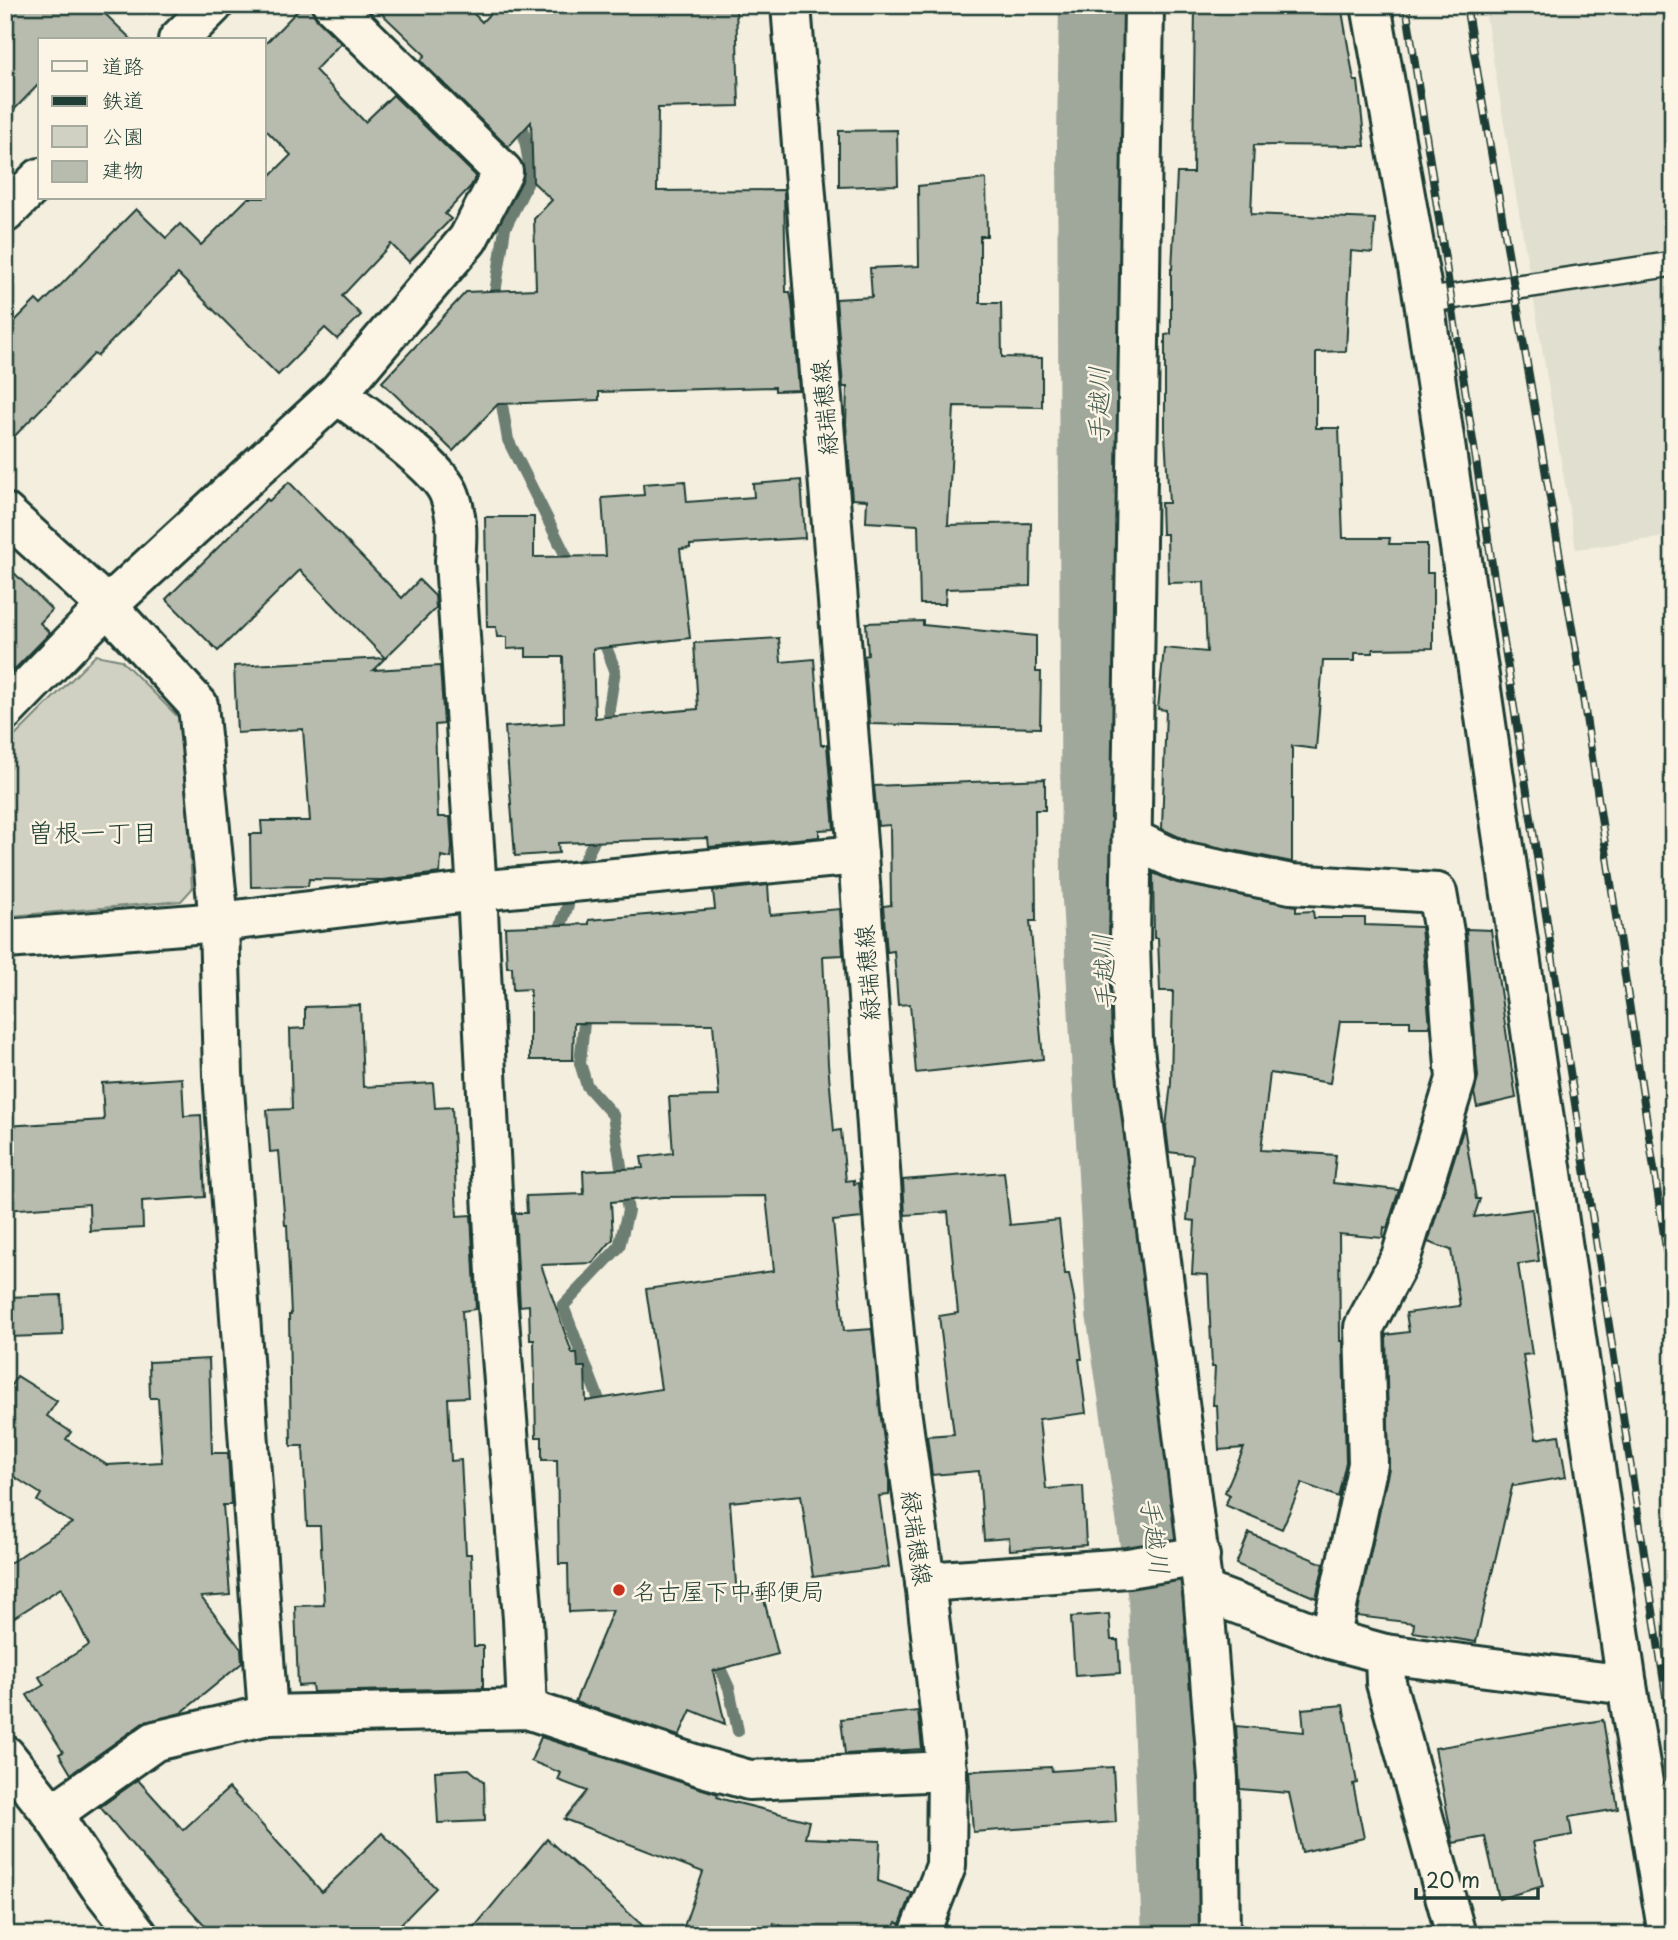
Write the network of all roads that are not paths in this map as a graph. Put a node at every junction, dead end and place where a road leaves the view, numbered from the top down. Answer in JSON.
{"nodes":[{"id":1,"x":213,"y":5,"type":"edge"},
{"id":2,"x":333,"y":5,"type":"edge"},
{"id":3,"x":791,"y":5,"type":"edge"},
{"id":4,"x":1144,"y":5,"type":"edge"},
{"id":5,"x":1371,"y":5,"type":"edge"},
{"id":6,"x":180,"y":38,"type":"edge"},
{"id":7,"x":38,"y":180,"type":"edge"},
{"id":8,"x":5,"y":213,"type":"edge"},
{"id":9,"x":1673,"y":264,"type":"edge"},
{"id":10,"x":1424,"y":301,"type":"junction"},
{"id":11,"x":337,"y":394,"type":"junction"},
{"id":12,"x":5,"y":513,"type":"edge"},
{"id":13,"x":107,"y":606,"type":"junction"},
{"id":14,"x":5,"y":711,"type":"edge"},
{"id":15,"x":1132,"y":839,"type":"junction"},
{"id":16,"x":858,"y":855,"type":"junction"},
{"id":17,"x":477,"y":891,"type":"junction"},
{"id":18,"x":219,"y":922,"type":"junction"},
{"id":19,"x":5,"y":937,"type":"edge"},
{"id":20,"x":1197,"y":1568,"type":"junction"},
{"id":21,"x":925,"y":1582,"type":"junction"},
{"id":22,"x":1330,"y":1639,"type":"junction"},
{"id":23,"x":1385,"y":1654,"type":"junction"},
{"id":24,"x":1627,"y":1685,"type":"junction"},
{"id":25,"x":527,"y":1709,"type":"junction"},
{"id":26,"x":268,"y":1715,"type":"junction"},
{"id":27,"x":5,"y":1755,"type":"edge"},
{"id":28,"x":947,"y":1771,"type":"junction"},
{"id":29,"x":52,"y":1814,"type":"junction"},
{"id":30,"x":138,"y":1935,"type":"edge"},
{"id":31,"x":919,"y":1935,"type":"edge"},
{"id":32,"x":1220,"y":1935,"type":"edge"},
{"id":33,"x":1456,"y":1935,"type":"edge"},
{"id":34,"x":1668,"y":1935,"type":"edge"}],
"edges":[{"from":1,"to":6,"type":"street"},
{"from":2,"to":11,"type":"street"},
{"from":3,"to":16,"type":"street","name":"緑瑞穂線"},
{"from":4,"to":15,"type":"street"},
{"from":5,"to":10,"type":"street"},
{"from":7,"to":8,"type":"street"},
{"from":9,"to":10,"type":"lane"},
{"from":10,"to":24,"type":"street"},
{"from":11,"to":13,"type":"street"},
{"from":11,"to":17,"type":"street"},
{"from":12,"to":13,"type":"street"},
{"from":13,"to":14,"type":"street"},
{"from":13,"to":18,"type":"street"},
{"from":15,"to":20,"type":"street"},
{"from":15,"to":22,"type":"street"},
{"from":16,"to":17,"type":"street"},
{"from":16,"to":21,"type":"street","name":"緑瑞穂線"},
{"from":17,"to":18,"type":"street"},
{"from":17,"to":25,"type":"street"},
{"from":18,"to":19,"type":"street"},
{"from":18,"to":26,"type":"street"},
{"from":20,"to":21,"type":"street"},
{"from":20,"to":22,"type":"street"},
{"from":20,"to":32,"type":"street"},
{"from":21,"to":28,"type":"street","name":"緑瑞穂線"},
{"from":22,"to":23,"type":"street"},
{"from":23,"to":24,"type":"street"},
{"from":23,"to":33,"type":"street"},
{"from":24,"to":34,"type":"street"},
{"from":25,"to":26,"type":"street"},
{"from":25,"to":28,"type":"street"},
{"from":26,"to":29,"type":"street"},
{"from":27,"to":29,"type":"street"},
{"from":28,"to":31,"type":"street","name":"緑瑞穂線"},
{"from":29,"to":30,"type":"street"}]}
